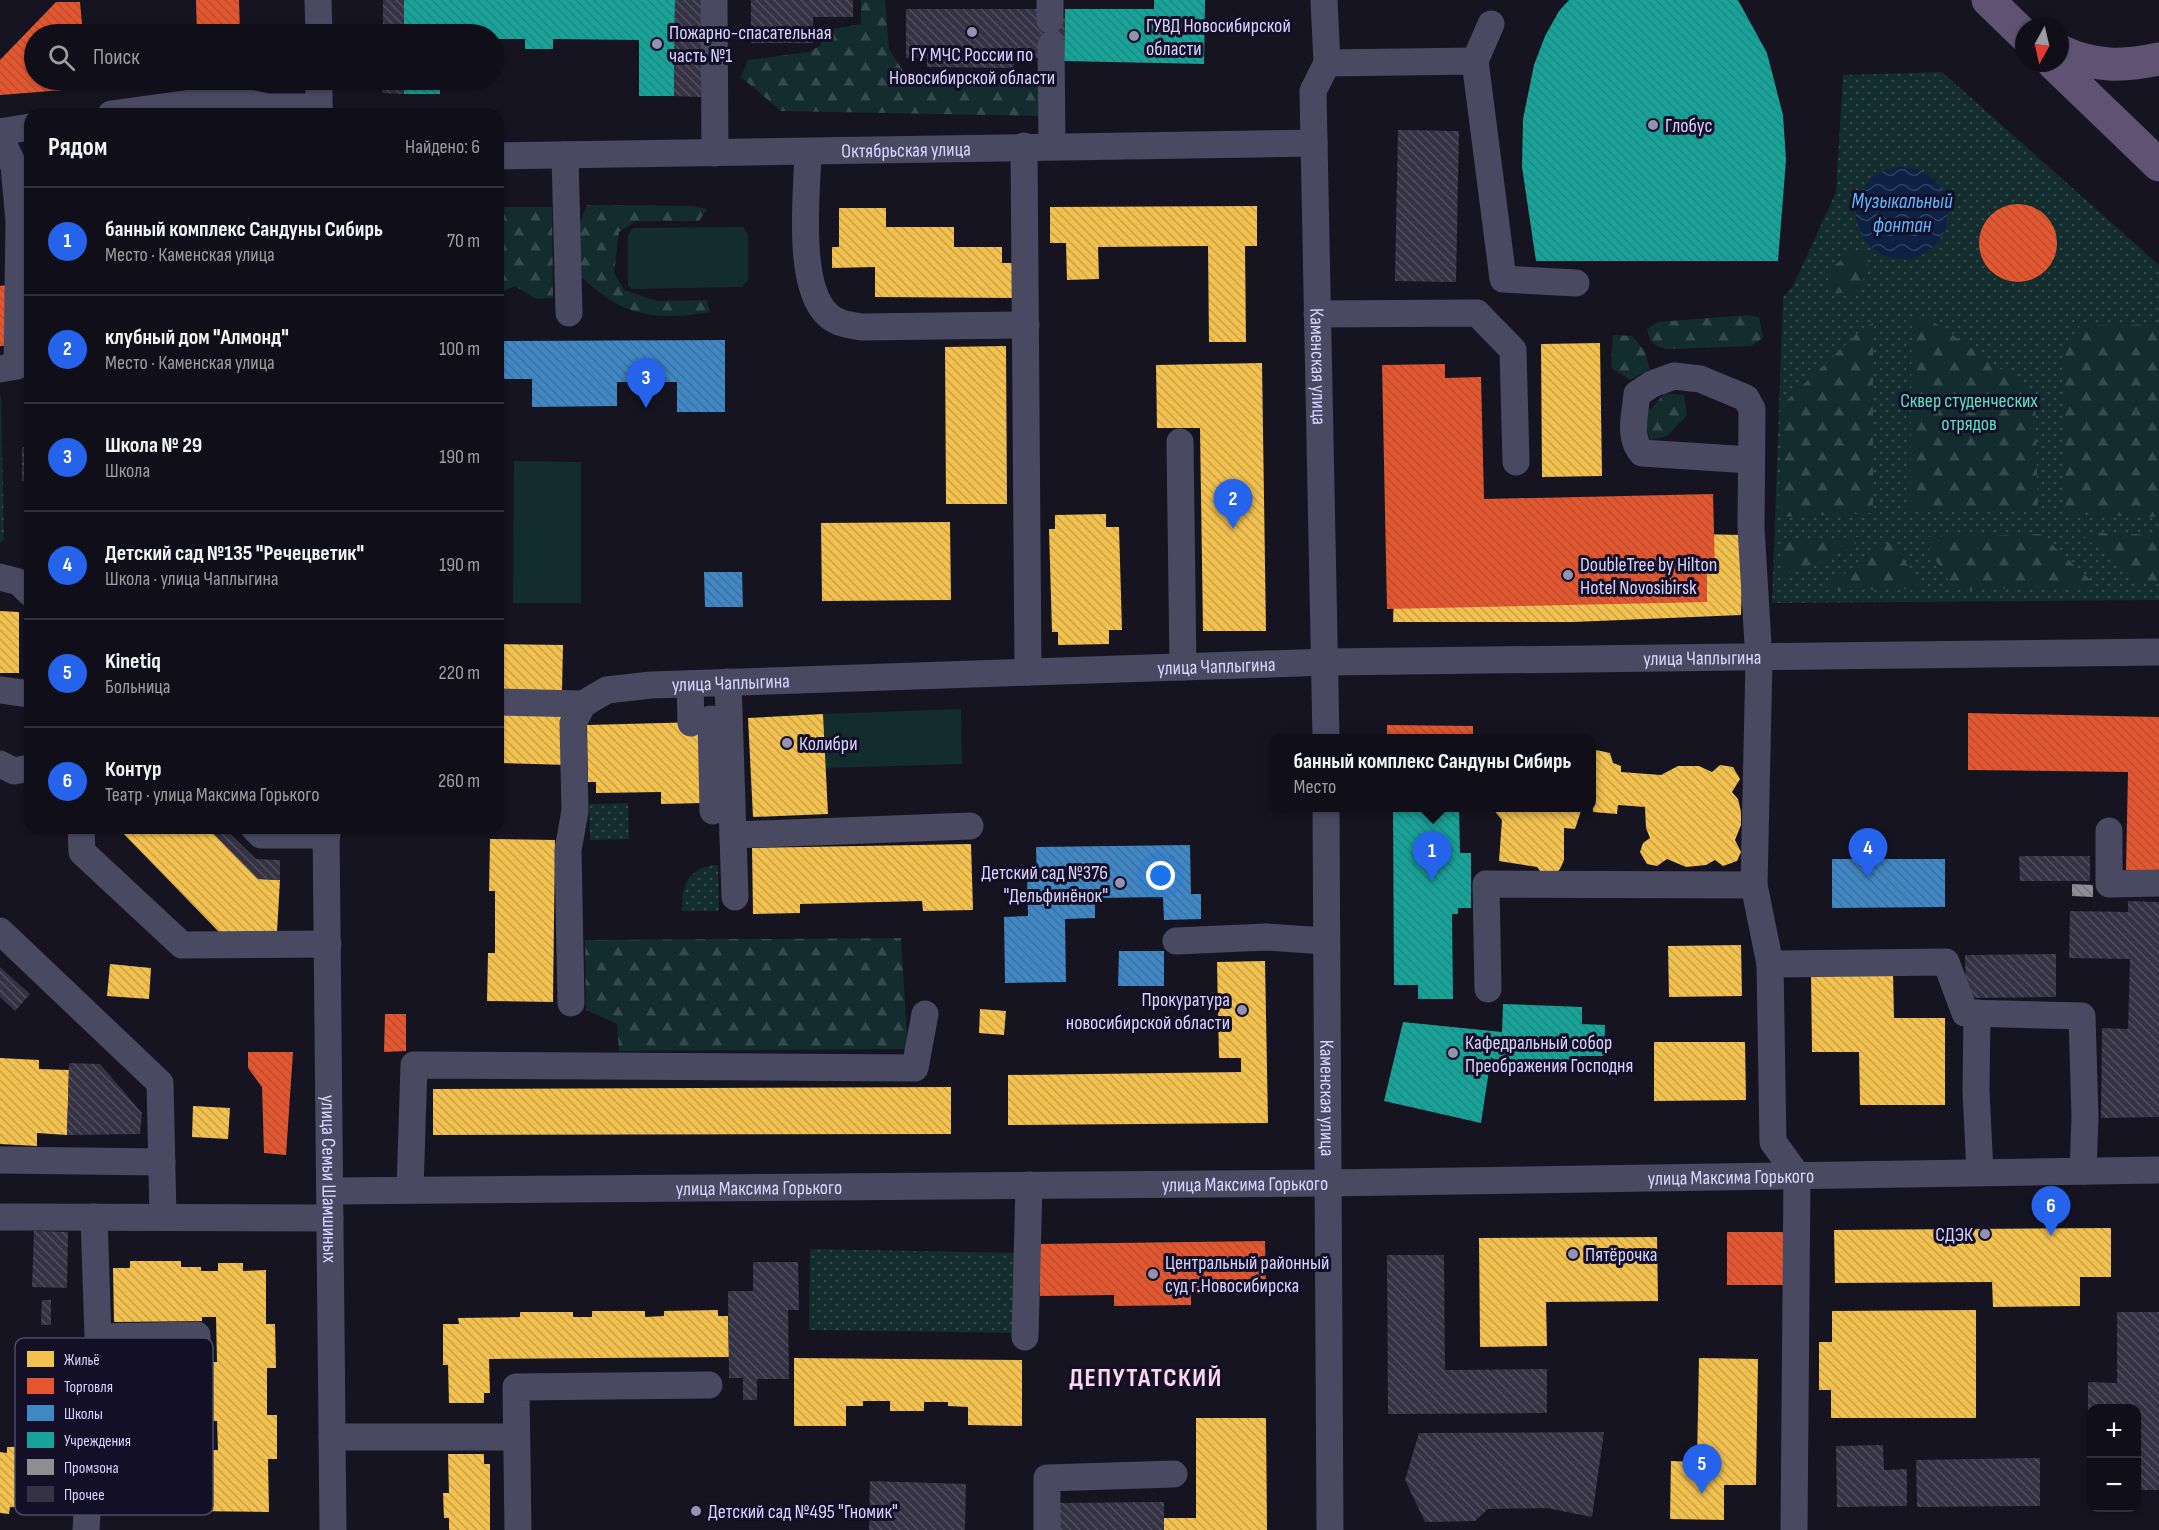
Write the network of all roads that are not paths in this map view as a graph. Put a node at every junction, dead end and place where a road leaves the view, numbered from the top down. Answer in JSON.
{"nodes":[{"id":1,"x":318,"y":0,"type":"edge"},
{"id":2,"x":714,"y":0,"type":"edge"},
{"id":3,"x":1324,"y":0,"type":"edge"},
{"id":4,"x":1988,"y":0,"type":"edge"},
{"id":5,"x":1050,"y":22,"type":"edge"},
{"id":6,"x":319,"y":24,"type":"edge"},
{"id":7,"x":1491,"y":24,"type":"dead end"},
{"id":8,"x":2015,"y":26,"type":"edge"},
{"id":9,"x":2069,"y":55,"type":"edge"},
{"id":10,"x":2159,"y":59,"type":"edge"},
{"id":11,"x":1475,"y":61,"type":"junction"},
{"id":12,"x":1327,"y":63,"type":"junction"},
{"id":13,"x":2062,"y":72,"type":"edge"},
{"id":14,"x":319,"y":90,"type":"edge"},
{"id":15,"x":154,"y":108,"type":"edge"},
{"id":16,"x":293,"y":108,"type":"edge"},
{"id":17,"x":319,"y":108,"type":"edge"},
{"id":18,"x":24,"y":128,"type":"edge"},
{"id":19,"x":0,"y":132,"type":"edge"},
{"id":20,"x":0,"y":137,"type":"edge"},
{"id":21,"x":1314,"y":143,"type":"junction"},
{"id":22,"x":1052,"y":145,"type":"junction"},
{"id":23,"x":1024,"y":146,"type":"junction"},
{"id":24,"x":807,"y":152,"type":"junction"},
{"id":25,"x":715,"y":153,"type":"junction"},
{"id":26,"x":565,"y":155,"type":"junction"},
{"id":27,"x":504,"y":156,"type":"edge"},
{"id":28,"x":2159,"y":165,"type":"edge"},
{"id":29,"x":9,"y":224,"type":"edge"},
{"id":30,"x":8,"y":267,"type":"edge"},
{"id":31,"x":1576,"y":282,"type":"dead end"},
{"id":32,"x":569,"y":313,"type":"dead end"},
{"id":33,"x":1317,"y":314,"type":"junction"},
{"id":34,"x":1026,"y":325,"type":"junction"},
{"id":35,"x":0,"y":369,"type":"edge"},
{"id":36,"x":1180,"y":442,"type":"dead end"},
{"id":37,"x":1751,"y":460,"type":"junction"},
{"id":38,"x":1516,"y":462,"type":"dead end"},
{"id":39,"x":0,"y":577,"type":"edge"},
{"id":40,"x":24,"y":587,"type":"edge"},
{"id":41,"x":2159,"y":652,"type":"edge"},
{"id":42,"x":1759,"y":657,"type":"junction"},
{"id":43,"x":1327,"y":662,"type":"junction"},
{"id":44,"x":1183,"y":667,"type":"junction"},
{"id":45,"x":1028,"y":672,"type":"junction"},
{"id":46,"x":709,"y":683,"type":"junction"},
{"id":47,"x":0,"y":690,"type":"edge"},
{"id":48,"x":24,"y":693,"type":"edge"},
{"id":49,"x":504,"y":702,"type":"edge"},
{"id":50,"x":583,"y":704,"type":"junction"},
{"id":51,"x":691,"y":723,"type":"dead end"},
{"id":52,"x":1326,"y":734,"type":"edge"},
{"id":53,"x":713,"y":811,"type":"dead end"},
{"id":54,"x":1326,"y":812,"type":"edge"},
{"id":55,"x":970,"y":826,"type":"dead end"},
{"id":56,"x":2109,"y":831,"type":"dead end"},
{"id":57,"x":81,"y":834,"type":"edge"},
{"id":58,"x":260,"y":834,"type":"edge"},
{"id":59,"x":283,"y":834,"type":"edge"},
{"id":60,"x":327,"y":834,"type":"edge"},
{"id":61,"x":733,"y":835,"type":"junction"},
{"id":62,"x":2159,"y":883,"type":"edge"},
{"id":63,"x":1754,"y":885,"type":"junction"},
{"id":64,"x":735,"y":897,"type":"dead end"},
{"id":65,"x":0,"y":931,"type":"edge"},
{"id":66,"x":1176,"y":941,"type":"dead end"},
{"id":67,"x":1325,"y":941,"type":"junction"},
{"id":68,"x":328,"y":944,"type":"junction"},
{"id":69,"x":1770,"y":964,"type":"junction"},
{"id":70,"x":1488,"y":989,"type":"dead end"},
{"id":71,"x":572,"y":1003,"type":"dead end"},
{"id":72,"x":1977,"y":1013,"type":"junction"},
{"id":73,"x":925,"y":1014,"type":"dead end"},
{"id":74,"x":0,"y":1160,"type":"edge"},
{"id":75,"x":162,"y":1162,"type":"junction"},
{"id":76,"x":2159,"y":1170,"type":"edge"},
{"id":77,"x":2083,"y":1171,"type":"junction"},
{"id":78,"x":1980,"y":1172,"type":"junction"},
{"id":79,"x":1797,"y":1175,"type":"junction"},
{"id":80,"x":1326,"y":1183,"type":"junction"},
{"id":81,"x":1029,"y":1185,"type":"junction"},
{"id":82,"x":410,"y":1190,"type":"junction"},
{"id":83,"x":330,"y":1191,"type":"junction"},
{"id":84,"x":0,"y":1217,"type":"edge"},
{"id":85,"x":94,"y":1217,"type":"junction"},
{"id":86,"x":163,"y":1217,"type":"junction"},
{"id":87,"x":330,"y":1218,"type":"junction"},
{"id":88,"x":1024,"y":1337,"type":"dead end"},
{"id":89,"x":197,"y":1338,"type":"edge"},
{"id":90,"x":709,"y":1385,"type":"dead end"},
{"id":91,"x":332,"y":1437,"type":"junction"},
{"id":92,"x":516,"y":1437,"type":"junction"},
{"id":93,"x":1174,"y":1474,"type":"dead end"},
{"id":94,"x":333,"y":1530,"type":"edge"},
{"id":95,"x":518,"y":1530,"type":"edge"},
{"id":96,"x":1047,"y":1530,"type":"edge"},
{"id":97,"x":1330,"y":1530,"type":"edge"},
{"id":98,"x":1794,"y":1530,"type":"edge"}],
"edges":[{"from":1,"to":6,"type":"street"},
{"from":2,"to":25,"type":"street"},
{"from":3,"to":12,"type":"street","name":"Каменская улица"},
{"from":4,"to":8,"type":"main road"},
{"from":5,"to":22,"type":"street"},
{"from":7,"to":11,"type":"street"},
{"from":9,"to":10,"type":"main road"},
{"from":11,"to":12,"type":"street"},
{"from":11,"to":31,"type":"street"},
{"from":12,"to":21,"type":"street","name":"Каменская улица"},
{"from":13,"to":28,"type":"main road"},
{"from":14,"to":17,"type":"street"},
{"from":15,"to":16,"type":"street"},
{"from":18,"to":19,"type":"street"},
{"from":20,"to":29,"type":"street"},
{"from":21,"to":22,"type":"street","name":"Октябрьская улица"},
{"from":21,"to":33,"type":"street","name":"Каменская улица"},
{"from":22,"to":23,"type":"street","name":"Октябрьская улица"},
{"from":23,"to":24,"type":"street","name":"Октябрьская улица"},
{"from":23,"to":34,"type":"street"},
{"from":24,"to":25,"type":"street","name":"Октябрьская улица"},
{"from":24,"to":34,"type":"street"},
{"from":25,"to":26,"type":"street","name":"Октябрьская улица"},
{"from":26,"to":27,"type":"street","name":"Октябрьская улица"},
{"from":26,"to":32,"type":"street"},
{"from":29,"to":30,"type":"street"},
{"from":30,"to":35,"type":"street"},
{"from":33,"to":38,"type":"street"},
{"from":33,"to":43,"type":"street","name":"Каменская улица"},
{"from":34,"to":45,"type":"street"},
{"from":36,"to":44,"type":"street"},
{"from":37,"to":37,"type":"street"},
{"from":37,"to":42,"type":"street"},
{"from":39,"to":40,"type":"street"},
{"from":41,"to":42,"type":"street","name":"улица Чаплыгина"},
{"from":42,"to":43,"type":"street","name":"улица Чаплыгина"},
{"from":42,"to":63,"type":"street"},
{"from":43,"to":44,"type":"street","name":"улица Чаплыгина"},
{"from":43,"to":52,"type":"street","name":"Каменская улица"},
{"from":44,"to":45,"type":"street","name":"улица Чаплыгина"},
{"from":45,"to":46,"type":"street","name":"улица Чаплыгина"},
{"from":46,"to":50,"type":"street","name":"улица Чаплыгина"},
{"from":46,"to":51,"type":"street"},
{"from":46,"to":53,"type":"street"},
{"from":46,"to":61,"type":"street"},
{"from":47,"to":48,"type":"street"},
{"from":49,"to":50,"type":"street"},
{"from":50,"to":71,"type":"street"},
{"from":54,"to":67,"type":"street","name":"Каменская улица"},
{"from":55,"to":61,"type":"street"},
{"from":56,"to":62,"type":"street"},
{"from":57,"to":68,"type":"street"},
{"from":58,"to":59,"type":"street"},
{"from":60,"to":68,"type":"street","name":"улица Семьи Шамшиных"},
{"from":61,"to":64,"type":"street"},
{"from":63,"to":69,"type":"street"},
{"from":63,"to":70,"type":"street"},
{"from":65,"to":75,"type":"street"},
{"from":66,"to":67,"type":"street"},
{"from":67,"to":80,"type":"street","name":"Каменская улица"},
{"from":68,"to":83,"type":"street","name":"улица Семьи Шамшиных"},
{"from":69,"to":72,"type":"street"},
{"from":69,"to":79,"type":"street"},
{"from":72,"to":77,"type":"street"},
{"from":72,"to":78,"type":"street"},
{"from":73,"to":82,"type":"street"},
{"from":74,"to":75,"type":"street"},
{"from":75,"to":86,"type":"street"},
{"from":76,"to":77,"type":"street","name":"улица Максима Горького"},
{"from":77,"to":78,"type":"street","name":"улица Максима Горького"},
{"from":78,"to":79,"type":"street","name":"улица Максима Горького"},
{"from":79,"to":80,"type":"street","name":"улица Максима Горького"},
{"from":79,"to":98,"type":"street"},
{"from":80,"to":81,"type":"street","name":"улица Максима Горького"},
{"from":80,"to":97,"type":"street","name":"Каменская улица"},
{"from":81,"to":82,"type":"street","name":"улица Максима Горького"},
{"from":81,"to":88,"type":"street"},
{"from":82,"to":83,"type":"street","name":"улица Максима Горького"},
{"from":83,"to":87,"type":"street","name":"улица Семьи Шамшиных"},
{"from":84,"to":85,"type":"street"},
{"from":85,"to":86,"type":"street"},
{"from":85,"to":89,"type":"street"},
{"from":86,"to":87,"type":"street"},
{"from":87,"to":91,"type":"street","name":"улица Семьи Шамшиных"},
{"from":90,"to":92,"type":"street"},
{"from":91,"to":92,"type":"street"},
{"from":91,"to":94,"type":"street","name":"улица Семьи Шамшиных"},
{"from":92,"to":95,"type":"street"},
{"from":93,"to":96,"type":"street"}]}
